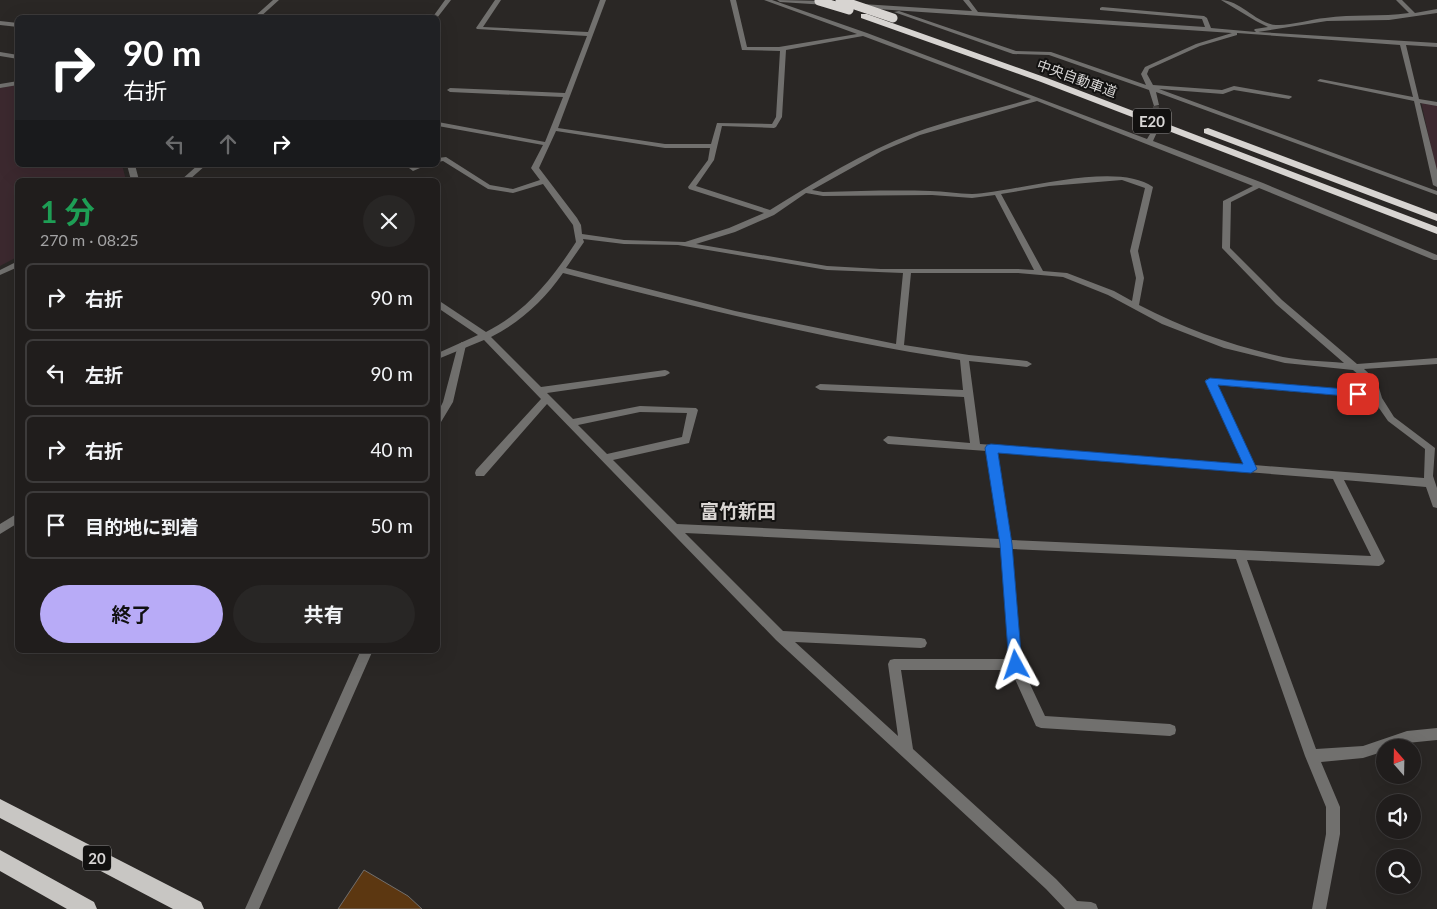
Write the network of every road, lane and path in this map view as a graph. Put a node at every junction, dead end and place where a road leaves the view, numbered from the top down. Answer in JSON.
{"nodes":[{"id":1,"x":276,"y":0,"type":"edge"},
{"id":2,"x":448,"y":0,"type":"edge"},
{"id":3,"x":498,"y":0,"type":"edge"},
{"id":4,"x":603,"y":0,"type":"edge"},
{"id":5,"x":733,"y":0,"type":"edge"},
{"id":6,"x":767,"y":0,"type":"edge"},
{"id":7,"x":778,"y":0,"type":"edge"},
{"id":8,"x":818,"y":0,"type":"edge"},
{"id":9,"x":840,"y":0,"type":"edge"},
{"id":10,"x":867,"y":0,"type":"edge"},
{"id":11,"x":966,"y":0,"type":"edge"},
{"id":12,"x":1224,"y":0,"type":"edge"},
{"id":13,"x":1399,"y":0,"type":"edge"},
{"id":14,"x":879,"y":7,"type":"junction"},
{"id":15,"x":1102,"y":9,"type":"dead end"},
{"id":16,"x":1437,"y":11,"type":"edge"},
{"id":17,"x":976,"y":13,"type":"junction"},
{"id":18,"x":1414,"y":14,"type":"junction"},
{"id":19,"x":259,"y":15,"type":"edge"},
{"id":20,"x":436,"y":15,"type":"edge"},
{"id":21,"x":0,"y":23,"type":"edge"},
{"id":22,"x":15,"y":25,"type":"edge"},
{"id":23,"x":1274,"y":27,"type":"junction"},
{"id":24,"x":1209,"y":29,"type":"junction"},
{"id":25,"x":1242,"y":32,"type":"junction"},
{"id":26,"x":590,"y":34,"type":"junction"},
{"id":27,"x":866,"y":34,"type":"junction"},
{"id":28,"x":1303,"y":37,"type":"junction"},
{"id":29,"x":1403,"y":43,"type":"junction"},
{"id":30,"x":1437,"y":44,"type":"edge"},
{"id":31,"x":784,"y":48,"type":"junction"},
{"id":32,"x":0,"y":54,"type":"edge"},
{"id":33,"x":15,"y":56,"type":"edge"},
{"id":34,"x":1320,"y":81,"type":"dead end"},
{"id":35,"x":15,"y":84,"type":"edge"},
{"id":36,"x":0,"y":86,"type":"edge"},
{"id":37,"x":1151,"y":89,"type":"junction"},
{"id":38,"x":450,"y":90,"type":"dead end"},
{"id":39,"x":567,"y":95,"type":"junction"},
{"id":40,"x":1289,"y":97,"type":"dead end"},
{"id":41,"x":1038,"y":99,"type":"junction"},
{"id":42,"x":1417,"y":99,"type":"junction"},
{"id":43,"x":1437,"y":104,"type":"edge"},
{"id":44,"x":1156,"y":105,"type":"tunnel mouth"},
{"id":45,"x":1165,"y":115,"type":"dead end"},
{"id":46,"x":440,"y":124,"type":"edge"},
{"id":47,"x":1201,"y":128,"type":"dead end"},
{"id":48,"x":554,"y":129,"type":"junction"},
{"id":49,"x":1155,"y":130,"type":"tunnel mouth"},
{"id":50,"x":1149,"y":142,"type":"junction"},
{"id":51,"x":547,"y":144,"type":"junction"},
{"id":52,"x":714,"y":146,"type":"junction"},
{"id":53,"x":440,"y":159,"type":"edge"},
{"id":54,"x":200,"y":167,"type":"edge"},
{"id":55,"x":187,"y":178,"type":"edge"},
{"id":56,"x":545,"y":182,"type":"junction"},
{"id":57,"x":1260,"y":185,"type":"junction"},
{"id":58,"x":1437,"y":185,"type":"edge"},
{"id":59,"x":805,"y":191,"type":"junction"},
{"id":60,"x":997,"y":193,"type":"junction"},
{"id":61,"x":1437,"y":193,"type":"edge"},
{"id":62,"x":771,"y":213,"type":"junction"},
{"id":63,"x":1437,"y":218,"type":"edge"},
{"id":64,"x":1437,"y":231,"type":"edge"},
{"id":65,"x":579,"y":236,"type":"junction"},
{"id":66,"x":685,"y":244,"type":"junction"},
{"id":67,"x":1437,"y":258,"type":"edge"},
{"id":68,"x":15,"y":265,"type":"edge"},
{"id":69,"x":563,"y":270,"type":"junction"},
{"id":70,"x":907,"y":271,"type":"junction"},
{"id":71,"x":1040,"y":272,"type":"junction"},
{"id":72,"x":0,"y":273,"type":"edge"},
{"id":73,"x":440,"y":305,"type":"edge"},
{"id":74,"x":1135,"y":306,"type":"junction"},
{"id":75,"x":484,"y":335,"type":"junction"},
{"id":76,"x":462,"y":345,"type":"junction"},
{"id":77,"x":900,"y":346,"type":"junction"},
{"id":78,"x":440,"y":355,"type":"edge"},
{"id":79,"x":964,"y":356,"type":"junction"},
{"id":80,"x":1437,"y":360,"type":"edge"},
{"id":81,"x":1027,"y":364,"type":"dead end"},
{"id":82,"x":1354,"y":366,"type":"junction"},
{"id":83,"x":665,"y":373,"type":"dead end"},
{"id":84,"x":820,"y":387,"type":"dead end"},
{"id":85,"x":969,"y":394,"type":"junction"},
{"id":86,"x":543,"y":395,"type":"junction"},
{"id":87,"x":1376,"y":395,"type":"junction"},
{"id":88,"x":440,"y":416,"type":"edge"},
{"id":89,"x":571,"y":423,"type":"junction"},
{"id":90,"x":888,"y":440,"type":"dead end"},
{"id":91,"x":975,"y":447,"type":"junction"},
{"id":92,"x":991,"y":448,"type":"junction"},
{"id":93,"x":1433,"y":448,"type":"edge"},
{"id":94,"x":605,"y":458,"type":"junction"},
{"id":95,"x":1251,"y":469,"type":"junction"},
{"id":96,"x":480,"y":473,"type":"dead end"},
{"id":97,"x":1337,"y":476,"type":"junction"},
{"id":98,"x":1431,"y":483,"type":"junction"},
{"id":99,"x":1437,"y":504,"type":"edge"},
{"id":100,"x":15,"y":519,"type":"edge"},
{"id":101,"x":674,"y":528,"type":"junction"},
{"id":102,"x":0,"y":530,"type":"edge"},
{"id":103,"x":1006,"y":544,"type":"junction"},
{"id":104,"x":1240,"y":555,"type":"junction"},
{"id":105,"x":780,"y":636,"type":"junction"},
{"id":106,"x":921,"y":643,"type":"dead end"},
{"id":107,"x":366,"y":653,"type":"edge"},
{"id":108,"x":1016,"y":665,"type":"junction"},
{"id":109,"x":1170,"y":730,"type":"dead end"},
{"id":110,"x":1437,"y":734,"type":"edge"},
{"id":111,"x":907,"y":752,"type":"junction"},
{"id":112,"x":1312,"y":756,"type":"junction"},
{"id":113,"x":0,"y":808,"type":"edge"},
{"id":114,"x":0,"y":860,"type":"edge"},
{"id":115,"x":1075,"y":908,"type":"edge"},
{"id":116,"x":87,"y":909,"type":"edge"},
{"id":117,"x":194,"y":909,"type":"edge"},
{"id":118,"x":252,"y":909,"type":"edge"},
{"id":119,"x":1091,"y":909,"type":"edge"},
{"id":120,"x":1319,"y":909,"type":"edge"}],
"edges":[{"from":1,"to":19,"type":"street"},
{"from":2,"to":20,"type":"street"},
{"from":3,"to":26,"type":"street"},
{"from":4,"to":26,"type":"street"},
{"from":5,"to":31,"type":"street"},
{"from":6,"to":27,"type":"street"},
{"from":7,"to":14,"type":"street"},
{"from":8,"to":64,"type":"highway","name":"中央自動車道","number":"E20","bridge":true},
{"from":9,"to":45,"type":"highway","name":"中央自動車道","number":"E20","bridge":true},
{"from":10,"to":14,"type":"street"},
{"from":11,"to":17,"type":"street"},
{"from":12,"to":23,"type":"street"},
{"from":13,"to":18,"type":"street"},
{"from":14,"to":17,"type":"street"},
{"from":14,"to":37,"type":"street"},
{"from":15,"to":24,"type":"street"},
{"from":16,"to":18,"type":"street"},
{"from":17,"to":24,"type":"street"},
{"from":18,"to":23,"type":"street"},
{"from":21,"to":22,"type":"street"},
{"from":23,"to":25,"type":"street"},
{"from":23,"to":28,"type":"street"},
{"from":24,"to":25,"type":"street"},
{"from":25,"to":28,"type":"street"},
{"from":25,"to":37,"type":"street"},
{"from":26,"to":39,"type":"street"},
{"from":27,"to":31,"type":"street"},
{"from":27,"to":41,"type":"street"},
{"from":28,"to":29,"type":"street"},
{"from":29,"to":30,"type":"street"},
{"from":29,"to":42,"type":"street"},
{"from":31,"to":52,"type":"street"},
{"from":32,"to":33,"type":"street"},
{"from":34,"to":42,"type":"street"},
{"from":35,"to":36,"type":"street"},
{"from":37,"to":40,"type":"street"},
{"from":37,"to":44,"type":"street"},
{"from":37,"to":61,"type":"street"},
{"from":38,"to":39,"type":"street"},
{"from":39,"to":48,"type":"street"},
{"from":41,"to":50,"type":"street"},
{"from":41,"to":59,"type":"street"},
{"from":42,"to":43,"type":"street"},
{"from":42,"to":58,"type":"street"},
{"from":46,"to":51,"type":"street"},
{"from":47,"to":63,"type":"highway"},
{"from":48,"to":51,"type":"street"},
{"from":48,"to":52,"type":"street"},
{"from":49,"to":50,"type":"street"},
{"from":50,"to":57,"type":"street"},
{"from":51,"to":56,"type":"street"},
{"from":52,"to":62,"type":"street"},
{"from":53,"to":56,"type":"street"},
{"from":54,"to":55,"type":"street"},
{"from":56,"to":65,"type":"street"},
{"from":57,"to":67,"type":"street"},
{"from":57,"to":82,"type":"street"},
{"from":59,"to":60,"type":"street"},
{"from":59,"to":62,"type":"street"},
{"from":60,"to":71,"type":"street"},
{"from":60,"to":74,"type":"street"},
{"from":62,"to":66,"type":"street"},
{"from":65,"to":66,"type":"street"},
{"from":65,"to":69,"type":"street"},
{"from":66,"to":70,"type":"street"},
{"from":68,"to":72,"type":"street"},
{"from":69,"to":75,"type":"street"},
{"from":69,"to":77,"type":"street"},
{"from":70,"to":71,"type":"street"},
{"from":70,"to":77,"type":"street"},
{"from":71,"to":74,"type":"street"},
{"from":73,"to":75,"type":"street"},
{"from":74,"to":82,"type":"street"},
{"from":75,"to":76,"type":"street"},
{"from":75,"to":86,"type":"street"},
{"from":76,"to":78,"type":"street"},
{"from":76,"to":88,"type":"street"},
{"from":77,"to":79,"type":"street"},
{"from":79,"to":81,"type":"street"},
{"from":79,"to":85,"type":"street"},
{"from":80,"to":82,"type":"street"},
{"from":82,"to":87,"type":"street"},
{"from":83,"to":86,"type":"street"},
{"from":84,"to":85,"type":"street"},
{"from":85,"to":91,"type":"street"},
{"from":86,"to":89,"type":"street"},
{"from":86,"to":96,"type":"street"},
{"from":87,"to":93,"type":"street"},
{"from":87,"to":95,"type":"street"},
{"from":89,"to":94,"type":"street"},
{"from":89,"to":94,"type":"street"},
{"from":90,"to":91,"type":"street"},
{"from":91,"to":92,"type":"street"},
{"from":92,"to":95,"type":"street"},
{"from":92,"to":103,"type":"street"},
{"from":93,"to":98,"type":"street"},
{"from":94,"to":101,"type":"street"},
{"from":95,"to":97,"type":"street"},
{"from":97,"to":98,"type":"street"},
{"from":97,"to":104,"type":"street"},
{"from":98,"to":99,"type":"street"},
{"from":100,"to":102,"type":"street"},
{"from":101,"to":103,"type":"street"},
{"from":101,"to":105,"type":"street"},
{"from":103,"to":104,"type":"street"},
{"from":103,"to":108,"type":"street"},
{"from":104,"to":112,"type":"street"},
{"from":105,"to":106,"type":"street"},
{"from":105,"to":111,"type":"street"},
{"from":107,"to":118,"type":"street"},
{"from":108,"to":109,"type":"street"},
{"from":108,"to":111,"type":"street"},
{"from":110,"to":112,"type":"street"},
{"from":111,"to":115,"type":"street"},
{"from":112,"to":120,"type":"street"},
{"from":113,"to":117,"type":"highway","number":"20"},
{"from":114,"to":116,"type":"highway"},
{"from":115,"to":119,"type":"street"}]}
